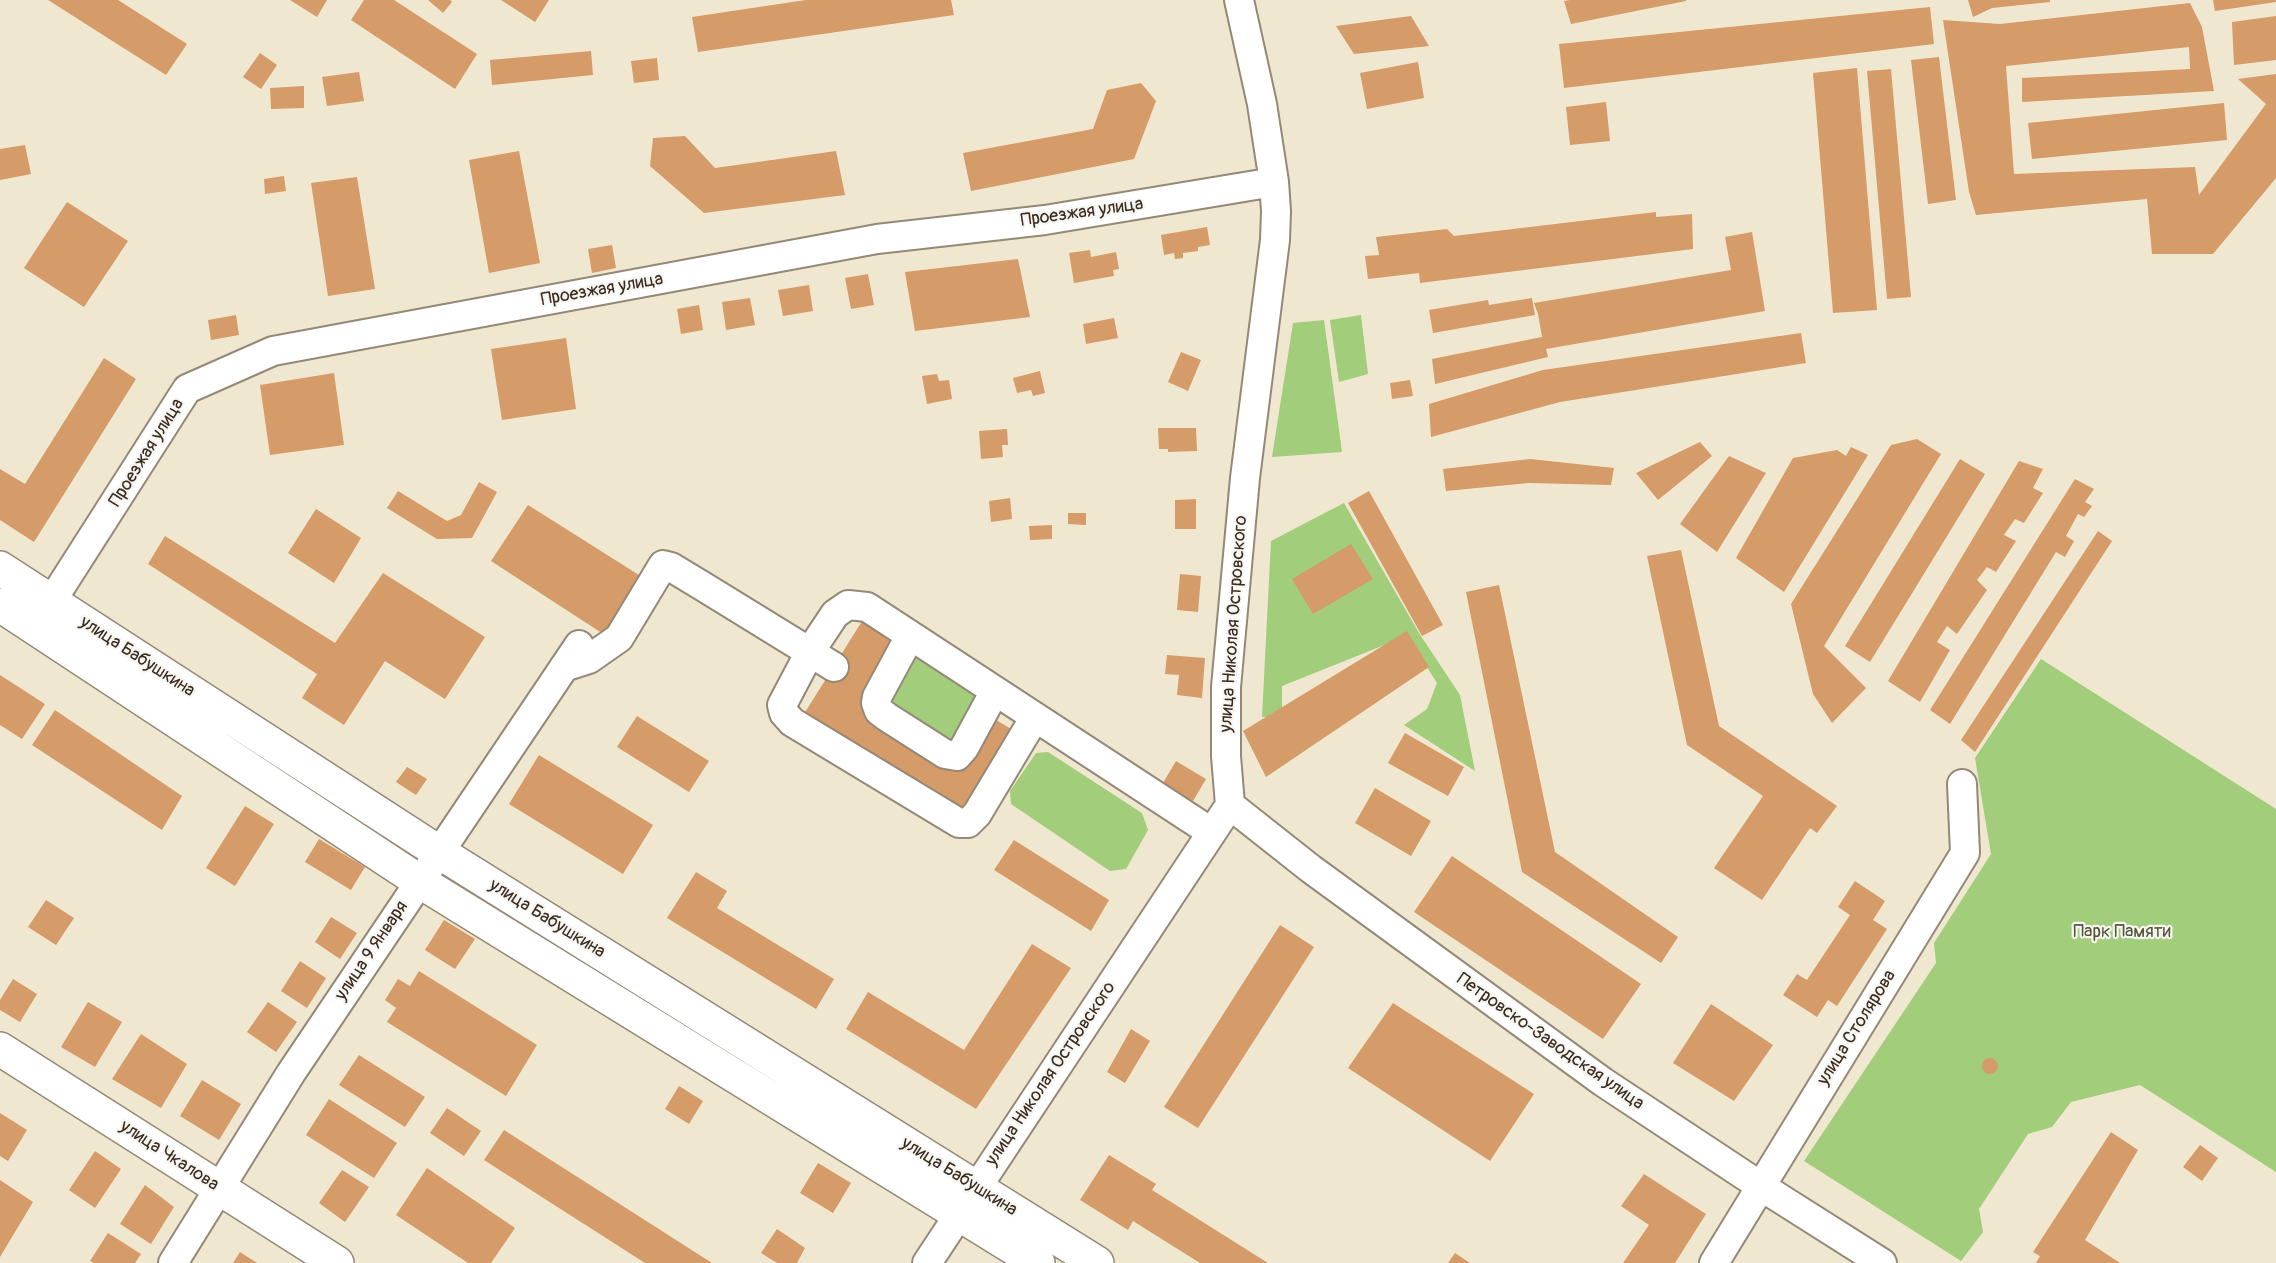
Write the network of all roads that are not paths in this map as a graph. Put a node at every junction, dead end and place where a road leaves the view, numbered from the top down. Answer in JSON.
{"nodes":[{"id":1,"x":1239,"y":2,"type":"edge"},
{"id":2,"x":1274,"y":182,"type":"junction"},
{"id":3,"x":0,"y":568,"type":"edge"},
{"id":4,"x":51,"y":602,"type":"junction"},
{"id":5,"x":0,"y":605,"type":"edge"},
{"id":6,"x":910,"y":636,"type":"junction"},
{"id":7,"x":834,"y":666,"type":"dead end"},
{"id":8,"x":995,"y":691,"type":"junction"},
{"id":9,"x":1035,"y":717,"type":"junction"},
{"id":10,"x":1962,"y":784,"type":"dead end"},
{"id":11,"x":1230,"y":805,"type":"junction"},
{"id":12,"x":1211,"y":832,"type":"junction"},
{"id":13,"x":439,"y":852,"type":"junction"},
{"id":14,"x":419,"y":880,"type":"junction"},
{"id":15,"x":0,"y":1049,"type":"edge"},
{"id":16,"x":1762,"y":1187,"type":"junction"},
{"id":17,"x":220,"y":1189,"type":"junction"},
{"id":18,"x":967,"y":1200,"type":"junction"},
{"id":19,"x":172,"y":1263,"type":"edge"},
{"id":20,"x":337,"y":1263,"type":"edge"},
{"id":21,"x":927,"y":1263,"type":"edge"},
{"id":22,"x":1038,"y":1263,"type":"edge"},
{"id":23,"x":1097,"y":1263,"type":"edge"},
{"id":24,"x":1714,"y":1263,"type":"edge"},
{"id":25,"x":1882,"y":1263,"type":"edge"}],
"edges":[{"from":1,"to":2,"type":"street","name":"улица Николая Островского"},
{"from":2,"to":4,"type":"street","name":"Проезжая улица"},
{"from":2,"to":11,"type":"street","name":"улица Николая Островского"},
{"from":3,"to":4,"type":"main road","name":"улица Бабушкина"},
{"from":4,"to":13,"type":"main road","name":"улица Бабушкина"},
{"from":5,"to":14,"type":"main road","name":"улица Бабушкина"},
{"from":6,"to":8,"type":"street"},
{"from":6,"to":8,"type":"street"},
{"from":6,"to":9,"type":"street"},
{"from":7,"to":13,"type":"street","name":"улица 9 Января"},
{"from":8,"to":9,"type":"street"},
{"from":9,"to":12,"type":"street"},
{"from":10,"to":16,"type":"street","name":"улица Столярова"},
{"from":11,"to":12,"type":"street","name":"улица Николая Островского"},
{"from":11,"to":16,"type":"street","name":"Петровско-Заводская улица"},
{"from":12,"to":18,"type":"street","name":"улица Николая Островского"},
{"from":13,"to":14,"type":"street","name":"улица 9 Января"},
{"from":13,"to":18,"type":"main road","name":"улица Бабушкина"},
{"from":14,"to":17,"type":"street","name":"улица 9 Января"},
{"from":14,"to":18,"type":"main road","name":"улица Бабушкина"},
{"from":15,"to":17,"type":"main road","name":"улица Чкалова"},
{"from":16,"to":24,"type":"street","name":"улица Столярова"},
{"from":16,"to":25,"type":"street","name":"Петровско-Заводская улица"},
{"from":17,"to":19,"type":"street","name":"улица 9 Января"},
{"from":17,"to":20,"type":"main road","name":"улица Чкалова"},
{"from":18,"to":21,"type":"street","name":"улица Николая Островского"},
{"from":18,"to":22,"type":"main road","name":"улица Бабушкина"},
{"from":18,"to":23,"type":"main road","name":"улица Бабушкина"}]}
